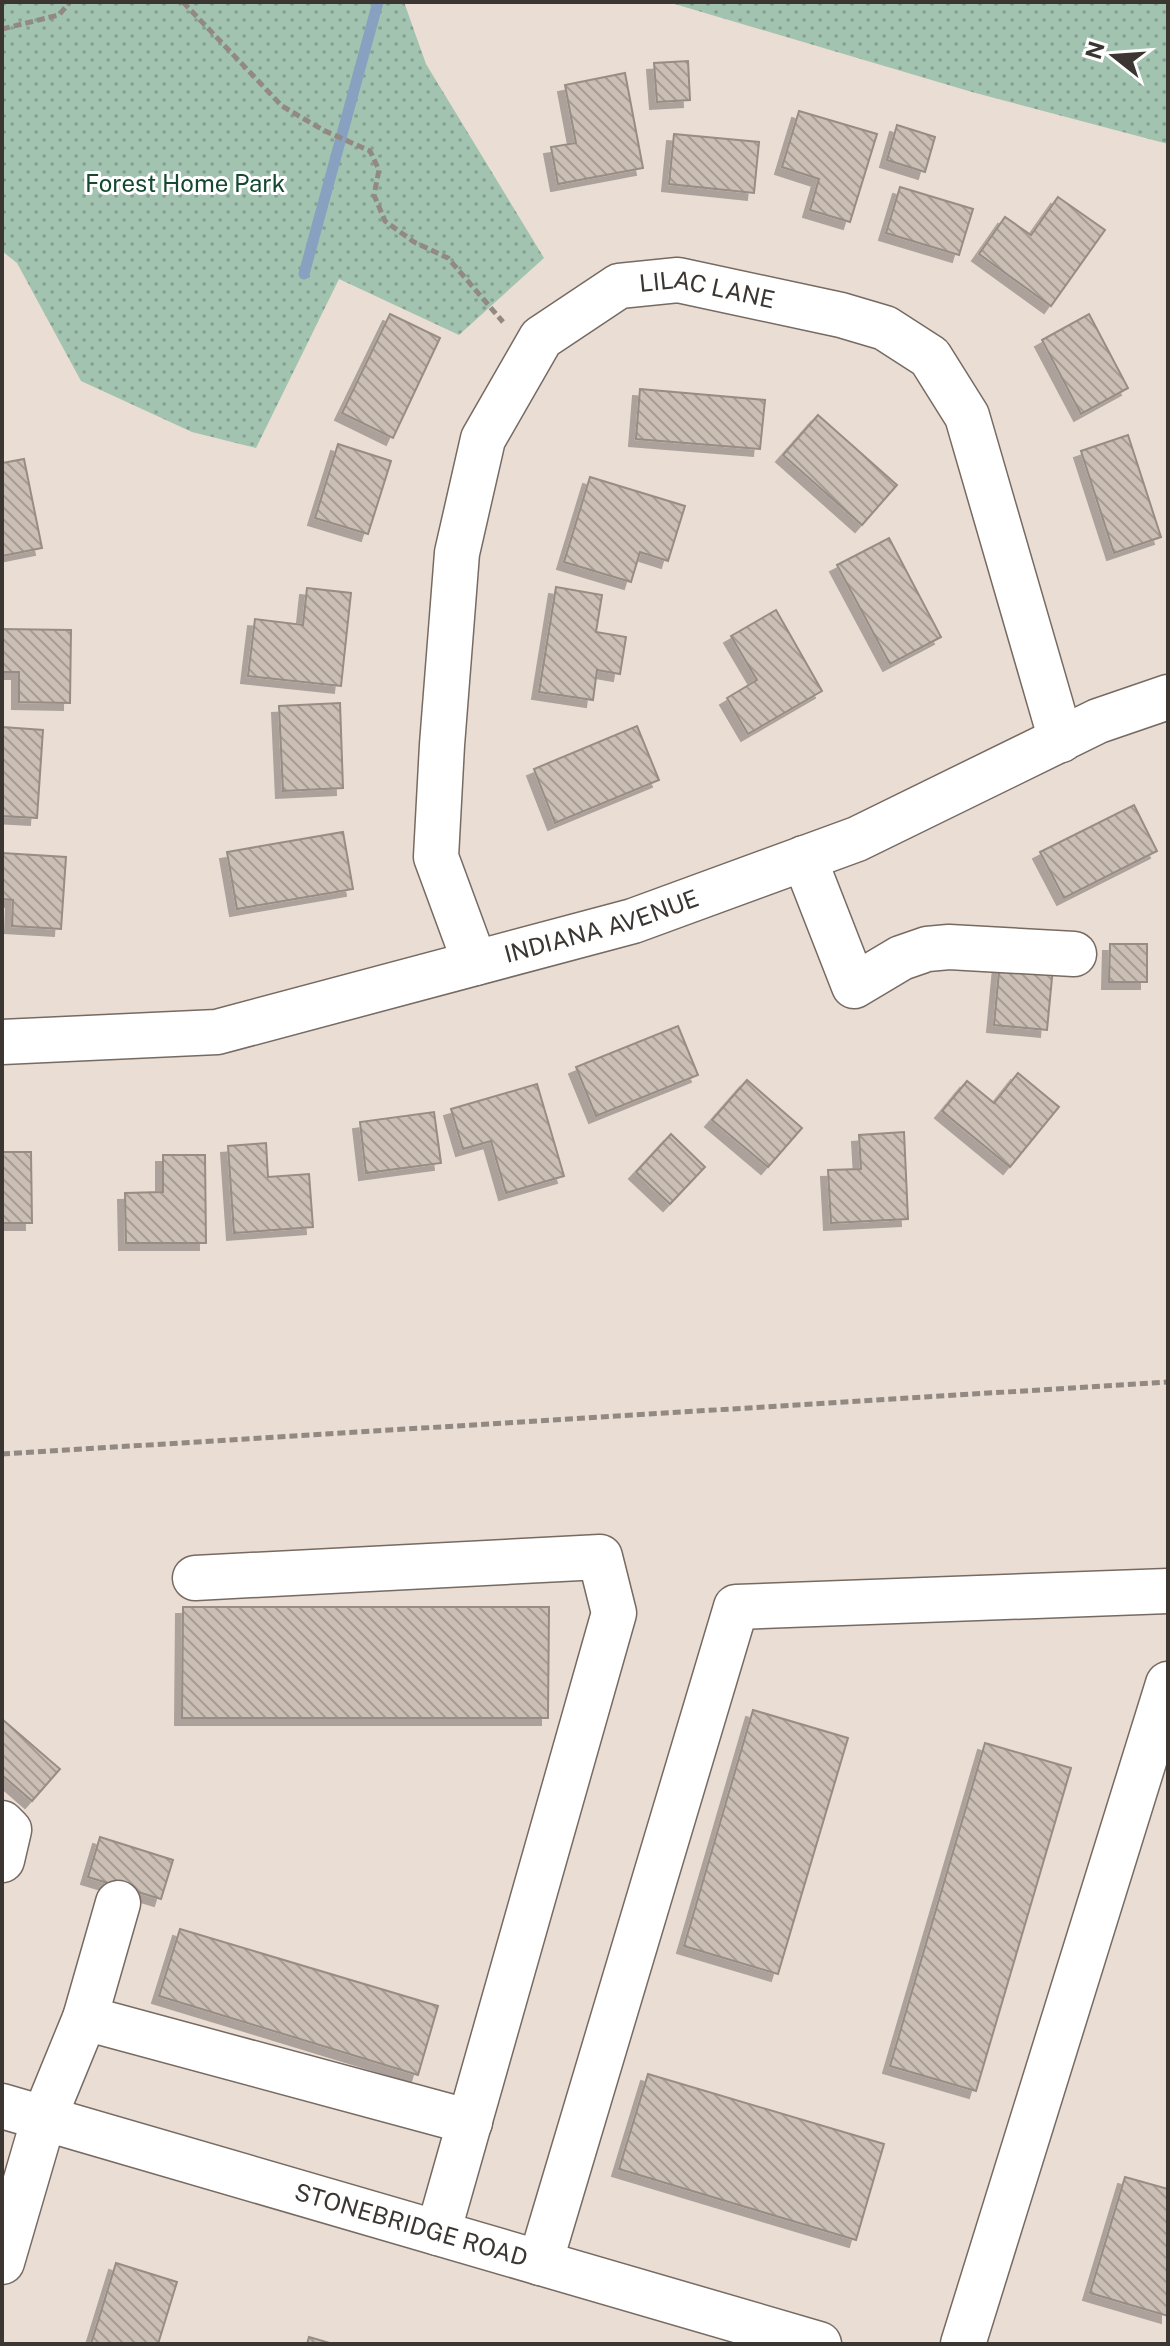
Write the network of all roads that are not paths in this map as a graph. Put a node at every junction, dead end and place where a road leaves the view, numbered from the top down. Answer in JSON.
{"nodes":[{"id":1,"x":1168,"y":697,"type":"edge"},
{"id":2,"x":1061,"y":740,"type":"junction"},
{"id":3,"x":804,"y":858,"type":"junction"},
{"id":4,"x":1074,"y":954,"type":"dead end"},
{"id":5,"x":475,"y":963,"type":"junction"},
{"id":6,"x":2,"y":1042,"type":"edge"},
{"id":7,"x":195,"y":1578,"type":"dead end"},
{"id":8,"x":1168,"y":1591,"type":"edge"},
{"id":9,"x":1168,"y":1684,"type":"edge"},
{"id":10,"x":2,"y":1823,"type":"edge"},
{"id":11,"x":2,"y":1860,"type":"edge"},
{"id":12,"x":118,"y":1903,"type":"dead end"},
{"id":13,"x":85,"y":2018,"type":"junction"},
{"id":14,"x":2,"y":2106,"type":"edge"},
{"id":15,"x":44,"y":2118,"type":"junction"},
{"id":16,"x":470,"y":2122,"type":"junction"},
{"id":17,"x":438,"y":2233,"type":"junction"},
{"id":18,"x":2,"y":2262,"type":"edge"},
{"id":19,"x":540,"y":2263,"type":"junction"},
{"id":20,"x":819,"y":2344,"type":"edge"},
{"id":21,"x":963,"y":2344,"type":"edge"}],
"edges":[{"from":1,"to":2,"type":"street","name":"INDIANA AVENUE"},
{"from":2,"to":3,"type":"street","name":"INDIANA AVENUE"},
{"from":2,"to":5,"type":"street","name":"LILAC LANE"},
{"from":3,"to":4,"type":"street"},
{"from":3,"to":5,"type":"street","name":"INDIANA AVENUE"},
{"from":5,"to":6,"type":"street","name":"INDIANA AVENUE"},
{"from":7,"to":16,"type":"street"},
{"from":8,"to":19,"type":"street"},
{"from":9,"to":21,"type":"street"},
{"from":10,"to":11,"type":"street"},
{"from":12,"to":13,"type":"street"},
{"from":13,"to":15,"type":"street"},
{"from":13,"to":16,"type":"street"},
{"from":14,"to":15,"type":"street","name":"STONEBRIDGE ROAD"},
{"from":15,"to":17,"type":"street","name":"STONEBRIDGE ROAD"},
{"from":15,"to":18,"type":"street"},
{"from":16,"to":17,"type":"street"},
{"from":17,"to":19,"type":"street","name":"STONEBRIDGE ROAD"},
{"from":19,"to":20,"type":"street","name":"STONEBRIDGE ROAD"}]}
